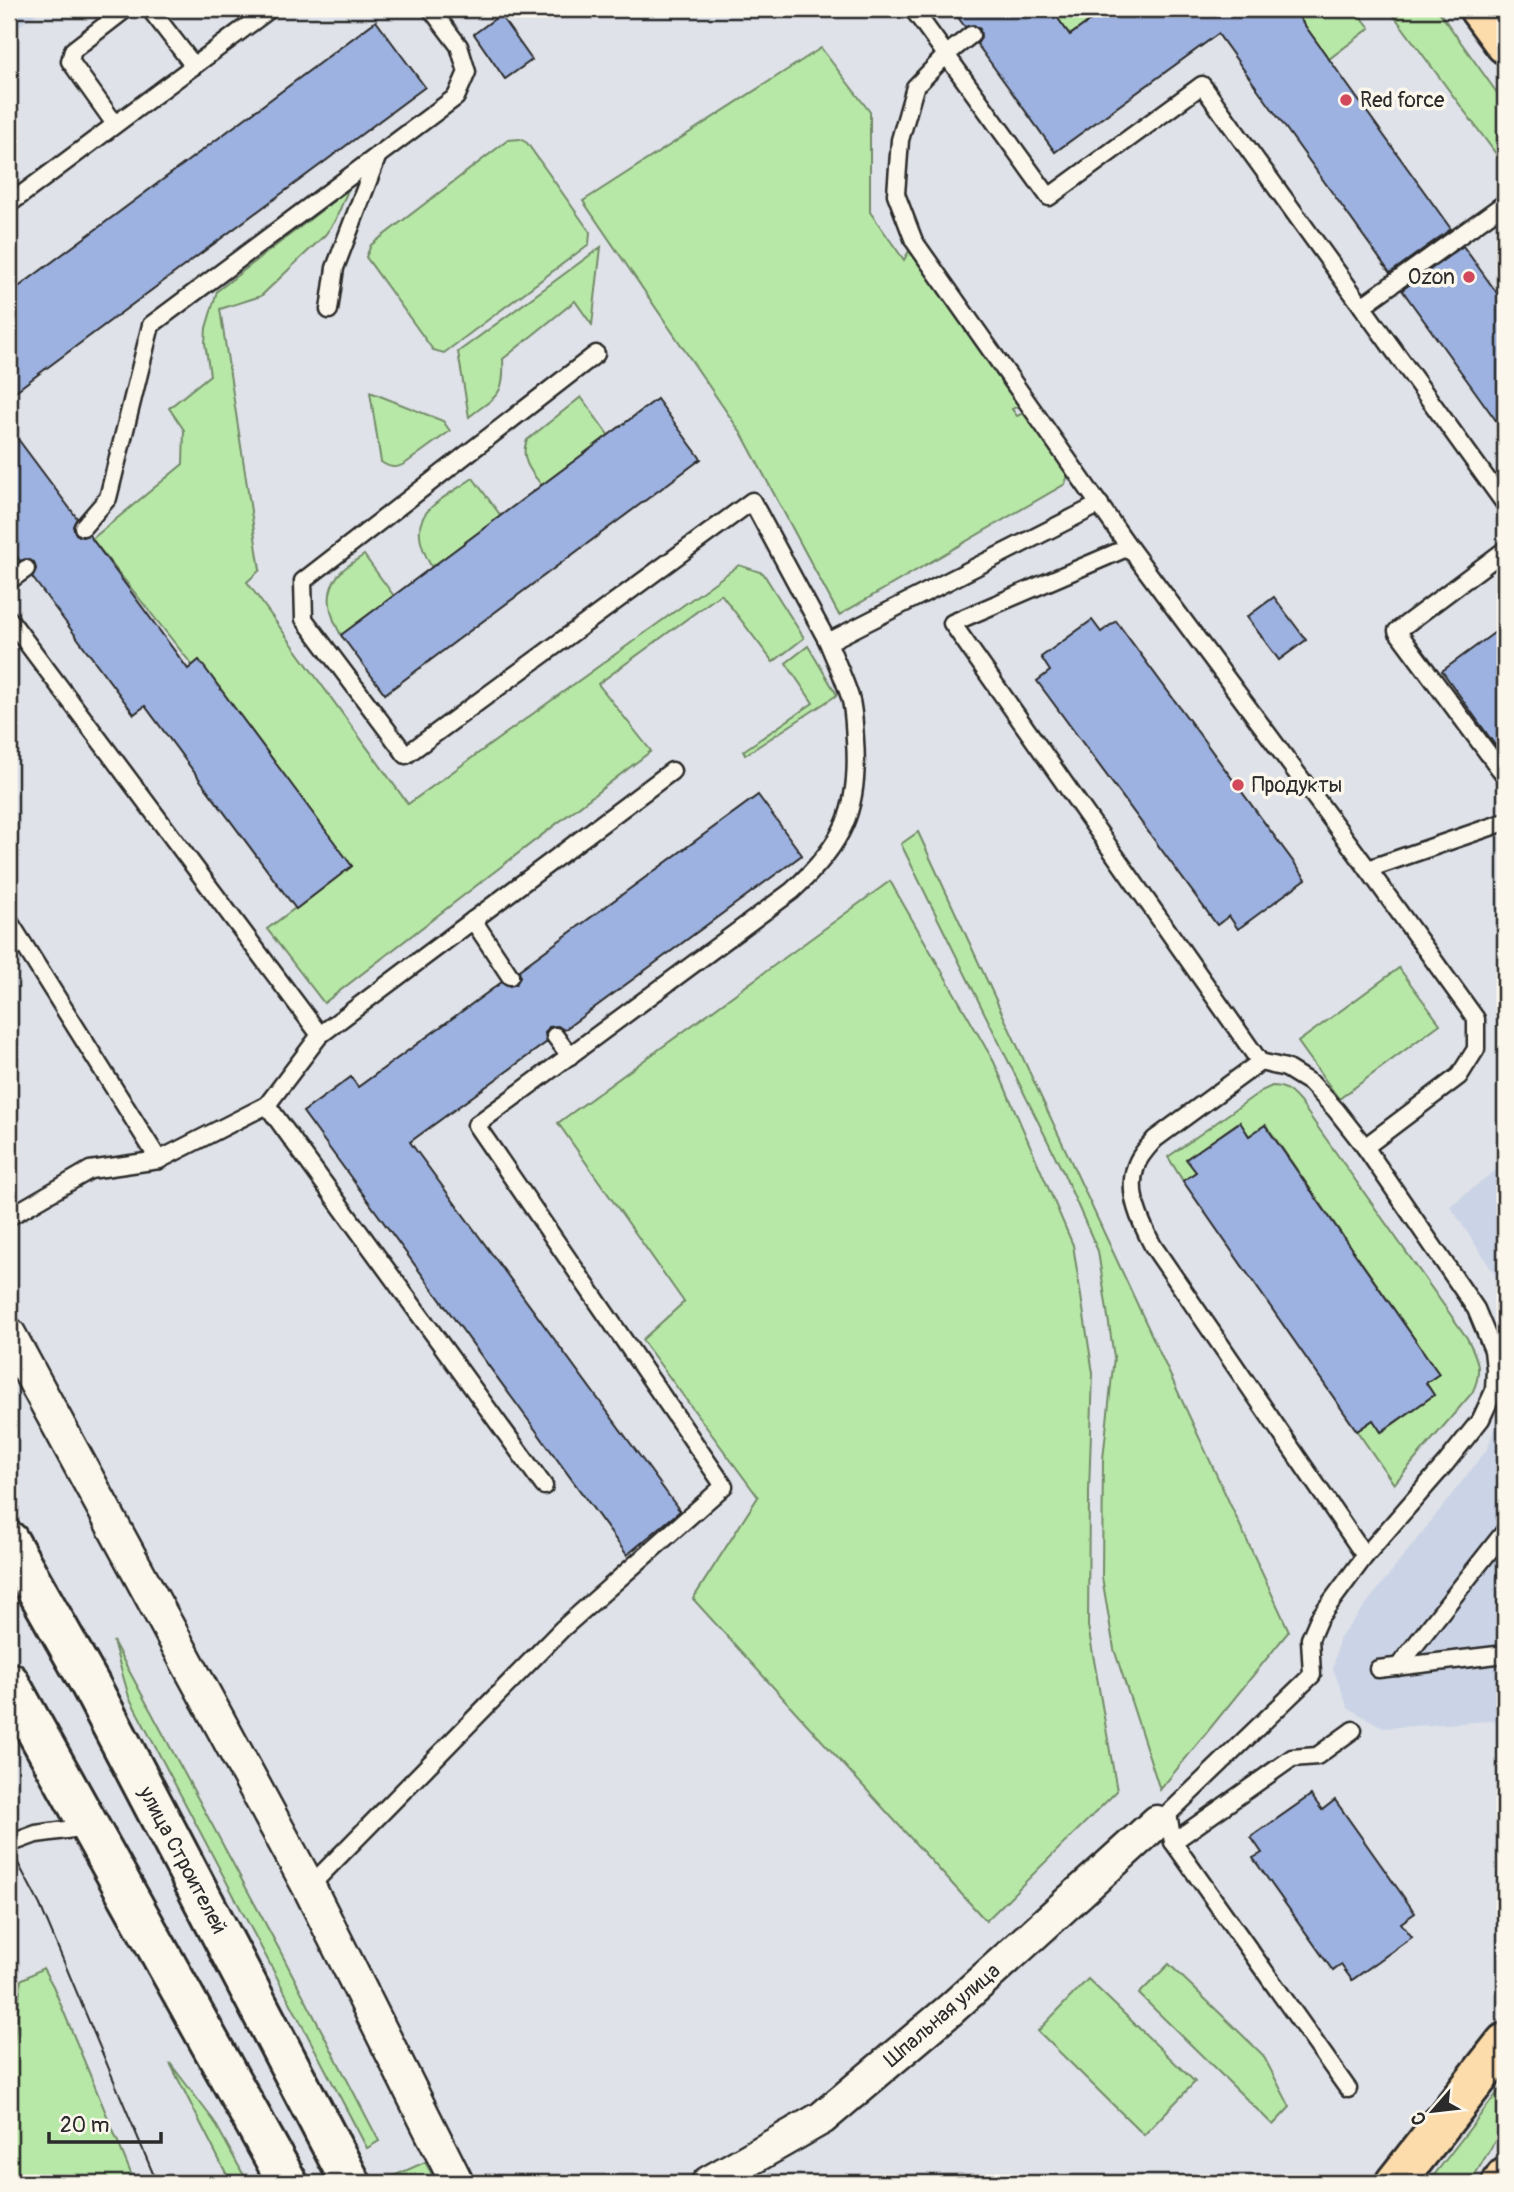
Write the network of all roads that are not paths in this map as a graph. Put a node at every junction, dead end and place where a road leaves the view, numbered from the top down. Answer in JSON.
{"nodes":[{"id":1,"x":126,"y":9,"type":"edge"},
{"id":2,"x":150,"y":9,"type":"edge"},
{"id":3,"x":270,"y":9,"type":"edge"},
{"id":4,"x":431,"y":9,"type":"edge"},
{"id":5,"x":913,"y":9,"type":"edge"},
{"id":6,"x":1479,"y":9,"type":"edge"},
{"id":7,"x":971,"y":35,"type":"dead end"},
{"id":8,"x":1505,"y":44,"type":"edge"},
{"id":9,"x":947,"y":54,"type":"junction"},
{"id":10,"x":194,"y":66,"type":"junction"},
{"id":11,"x":115,"y":124,"type":"junction"},
{"id":12,"x":378,"y":155,"type":"junction"},
{"id":13,"x":1505,"y":203,"type":"edge"},
{"id":14,"x":9,"y":204,"type":"edge"},
{"id":15,"x":1362,"y":306,"type":"junction"},
{"id":16,"x":329,"y":310,"type":"dead end"},
{"id":17,"x":596,"y":354,"type":"dead end"},
{"id":18,"x":1100,"y":504,"type":"junction"},
{"id":19,"x":1505,"y":504,"type":"edge"},
{"id":20,"x":83,"y":527,"type":"dead end"},
{"id":21,"x":1129,"y":547,"type":"junction"},
{"id":22,"x":1505,"y":550,"type":"edge"},
{"id":23,"x":26,"y":569,"type":"dead end"},
{"id":24,"x":9,"y":581,"type":"edge"},
{"id":25,"x":9,"y":619,"type":"edge"},
{"id":26,"x":828,"y":642,"type":"junction"},
{"id":27,"x":672,"y":771,"type":"dead end"},
{"id":28,"x":1505,"y":776,"type":"edge"},
{"id":29,"x":1505,"y":822,"type":"edge"},
{"id":30,"x":1368,"y":869,"type":"junction"},
{"id":31,"x":9,"y":920,"type":"edge"},
{"id":32,"x":473,"y":920,"type":"junction"},
{"id":33,"x":510,"y":976,"type":"dead end"},
{"id":34,"x":320,"y":1035,"type":"junction"},
{"id":35,"x":555,"y":1036,"type":"dead end"},
{"id":36,"x":570,"y":1056,"type":"junction"},
{"id":37,"x":1260,"y":1062,"type":"junction"},
{"id":38,"x":267,"y":1105,"type":"junction"},
{"id":39,"x":1365,"y":1147,"type":"junction"},
{"id":40,"x":159,"y":1160,"type":"junction"},
{"id":41,"x":9,"y":1217,"type":"edge"},
{"id":42,"x":9,"y":1334,"type":"edge"},
{"id":43,"x":544,"y":1486,"type":"dead end"},
{"id":44,"x":1505,"y":1531,"type":"edge"},
{"id":45,"x":9,"y":1541,"type":"edge"},
{"id":46,"x":1365,"y":1556,"type":"junction"},
{"id":47,"x":1505,"y":1654,"type":"edge"},
{"id":48,"x":1398,"y":1667,"type":"junction"},
{"id":49,"x":1378,"y":1669,"type":"dead end"},
{"id":50,"x":9,"y":1682,"type":"edge"},
{"id":51,"x":1353,"y":1730,"type":"dead end"},
{"id":52,"x":89,"y":1826,"type":"junction"},
{"id":53,"x":1166,"y":1826,"type":"junction"},
{"id":54,"x":9,"y":1843,"type":"edge"},
{"id":55,"x":309,"y":1887,"type":"junction"},
{"id":56,"x":1505,"y":2043,"type":"edge"},
{"id":57,"x":1348,"y":2089,"type":"dead end"},
{"id":58,"x":1505,"y":2178,"type":"edge"},
{"id":59,"x":288,"y":2183,"type":"edge"},
{"id":60,"x":351,"y":2183,"type":"edge"},
{"id":61,"x":457,"y":2183,"type":"edge"},
{"id":62,"x":708,"y":2183,"type":"edge"},
{"id":63,"x":1395,"y":2183,"type":"edge"},
{"id":64,"x":1502,"y":2183,"type":"edge"}],
"edges":[{"from":1,"to":11,"type":"lane"},
{"from":2,"to":10,"type":"lane"},
{"from":3,"to":10,"type":"lane"},
{"from":4,"to":12,"type":"lane"},
{"from":5,"to":9,"type":"lane"},
{"from":6,"to":8,"type":"main road"},
{"from":7,"to":9,"type":"lane"},
{"from":9,"to":15,"type":"lane"},
{"from":9,"to":18,"type":"lane"},
{"from":10,"to":11,"type":"lane"},
{"from":11,"to":14,"type":"lane"},
{"from":12,"to":16,"type":"lane"},
{"from":12,"to":20,"type":"lane"},
{"from":13,"to":15,"type":"lane"},
{"from":15,"to":19,"type":"lane"},
{"from":17,"to":26,"type":"lane"},
{"from":18,"to":21,"type":"lane"},
{"from":18,"to":26,"type":"lane"},
{"from":21,"to":30,"type":"lane"},
{"from":21,"to":37,"type":"lane"},
{"from":22,"to":28,"type":"lane"},
{"from":23,"to":24,"type":"lane"},
{"from":25,"to":34,"type":"lane"},
{"from":26,"to":36,"type":"lane"},
{"from":27,"to":32,"type":"lane"},
{"from":29,"to":30,"type":"lane"},
{"from":30,"to":39,"type":"lane"},
{"from":31,"to":40,"type":"lane"},
{"from":32,"to":33,"type":"lane"},
{"from":32,"to":34,"type":"lane"},
{"from":34,"to":38,"type":"lane"},
{"from":35,"to":36,"type":"lane"},
{"from":36,"to":55,"type":"lane"},
{"from":37,"to":39,"type":"lane"},
{"from":37,"to":46,"type":"lane"},
{"from":38,"to":40,"type":"lane"},
{"from":38,"to":43,"type":"lane"},
{"from":39,"to":46,"type":"lane"},
{"from":40,"to":41,"type":"lane"},
{"from":42,"to":55,"type":"street"},
{"from":44,"to":48,"type":"lane"},
{"from":45,"to":60,"type":"main road","name":"улица Строителей"},
{"from":46,"to":53,"type":"lane"},
{"from":47,"to":48,"type":"lane"},
{"from":48,"to":49,"type":"lane"},
{"from":50,"to":52,"type":"main road"},
{"from":51,"to":53,"type":"lane"},
{"from":52,"to":54,"type":"lane"},
{"from":52,"to":59,"type":"main road"},
{"from":53,"to":57,"type":"lane"},
{"from":53,"to":62,"type":"street","name":"Шпальная улица"},
{"from":55,"to":61,"type":"street"},
{"from":56,"to":63,"type":"main road"},
{"from":58,"to":64,"type":"main road"}]}
